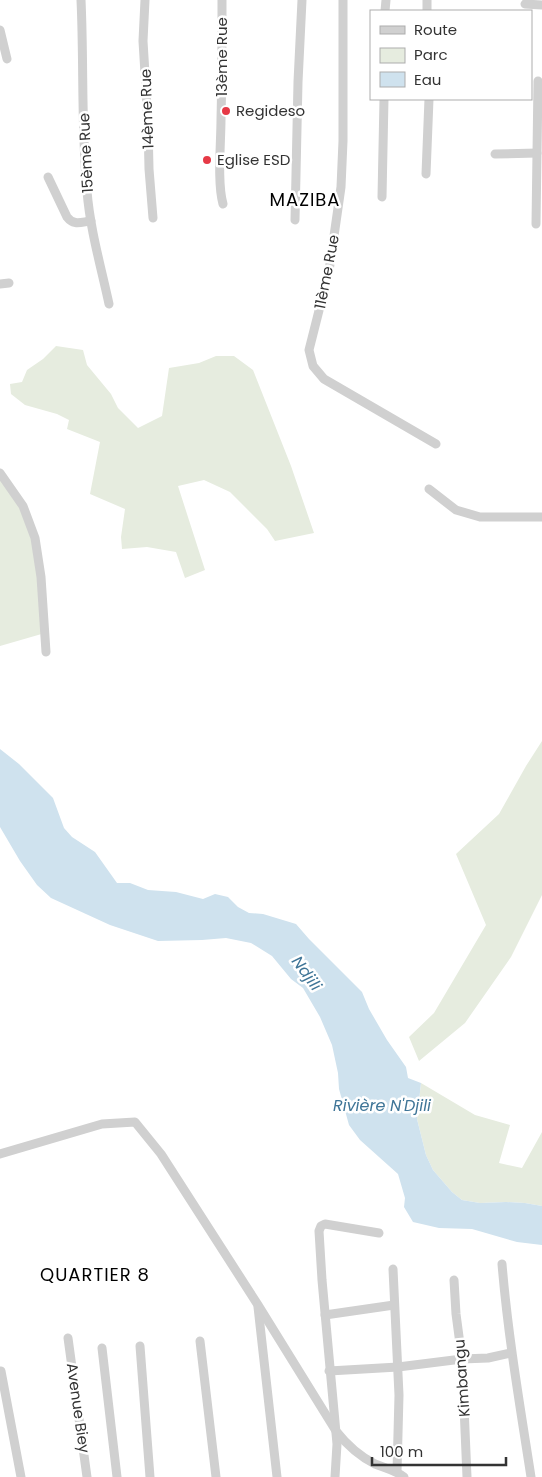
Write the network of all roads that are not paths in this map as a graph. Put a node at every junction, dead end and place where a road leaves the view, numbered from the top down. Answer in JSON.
{"nodes":[{"id":1,"x":81,"y":0,"type":"edge"},
{"id":2,"x":145,"y":0,"type":"edge"},
{"id":3,"x":222,"y":0,"type":"edge"},
{"id":4,"x":302,"y":0,"type":"edge"},
{"id":5,"x":343,"y":0,"type":"edge"},
{"id":6,"x":526,"y":5,"type":"edge"},
{"id":7,"x":542,"y":5,"type":"edge"},
{"id":8,"x":0,"y":30,"type":"edge"},
{"id":9,"x":7,"y":59,"type":"dead end"},
{"id":10,"x":537,"y":81,"type":"edge"},
{"id":11,"x":384,"y":100,"type":"edge"},
{"id":12,"x":429,"y":100,"type":"edge"},
{"id":13,"x":537,"y":153,"type":"junction"},
{"id":14,"x":496,"y":154,"type":"dead end"},
{"id":15,"x":426,"y":174,"type":"dead end"},
{"id":16,"x":48,"y":177,"type":"dead end"},
{"id":17,"x":382,"y":197,"type":"dead end"},
{"id":18,"x":223,"y":204,"type":"dead end"},
{"id":19,"x":153,"y":218,"type":"dead end"},
{"id":20,"x":295,"y":220,"type":"dead end"},
{"id":21,"x":91,"y":221,"type":"junction"},
{"id":22,"x":536,"y":224,"type":"dead end"},
{"id":23,"x":109,"y":304,"type":"dead end"},
{"id":24,"x":436,"y":444,"type":"dead end"},
{"id":25,"x":0,"y":473,"type":"edge"},
{"id":26,"x":429,"y":489,"type":"dead end"},
{"id":27,"x":542,"y":517,"type":"edge"},
{"id":28,"x":46,"y":652,"type":"dead end"},
{"id":29,"x":0,"y":1154,"type":"edge"},
{"id":30,"x":379,"y":1233,"type":"dead end"},
{"id":31,"x":502,"y":1264,"type":"dead end"},
{"id":32,"x":393,"y":1269,"type":"dead end"},
{"id":33,"x":454,"y":1280,"type":"dead end"},
{"id":34,"x":258,"y":1304,"type":"junction"},
{"id":35,"x":394,"y":1306,"type":"junction"},
{"id":36,"x":325,"y":1315,"type":"junction"},
{"id":37,"x":68,"y":1338,"type":"dead end"},
{"id":38,"x":200,"y":1341,"type":"dead end"},
{"id":39,"x":140,"y":1346,"type":"dead end"},
{"id":40,"x":102,"y":1348,"type":"dead end"},
{"id":41,"x":511,"y":1353,"type":"junction"},
{"id":42,"x":462,"y":1359,"type":"junction"},
{"id":43,"x":398,"y":1367,"type":"junction"},
{"id":44,"x":1,"y":1371,"type":"edge"},
{"id":45,"x":330,"y":1371,"type":"junction"},
{"id":46,"x":336,"y":1431,"type":"junction"},
{"id":47,"x":401,"y":1474,"type":"edge"},
{"id":48,"x":21,"y":1477,"type":"edge"},
{"id":49,"x":87,"y":1477,"type":"edge"},
{"id":50,"x":117,"y":1477,"type":"edge"},
{"id":51,"x":150,"y":1477,"type":"edge"},
{"id":52,"x":216,"y":1477,"type":"edge"},
{"id":53,"x":277,"y":1477,"type":"edge"},
{"id":54,"x":335,"y":1477,"type":"edge"},
{"id":55,"x":467,"y":1477,"type":"edge"},
{"id":56,"x":531,"y":1477,"type":"edge"}],
"edges":[{"from":1,"to":21,"type":"street","name":"15ème Rue"},
{"from":2,"to":19,"type":"street","name":"14ème Rue"},
{"from":3,"to":18,"type":"street","name":"13ème Rue"},
{"from":4,"to":20,"type":"street"},
{"from":5,"to":24,"type":"street","name":"11ème Rue"},
{"from":6,"to":7,"type":"street"},
{"from":8,"to":9,"type":"street"},
{"from":10,"to":13,"type":"street"},
{"from":11,"to":17,"type":"street"},
{"from":12,"to":15,"type":"street"},
{"from":13,"to":14,"type":"street"},
{"from":13,"to":22,"type":"street"},
{"from":16,"to":21,"type":"street"},
{"from":21,"to":23,"type":"street","name":"15ème Rue"},
{"from":25,"to":28,"type":"street"},
{"from":26,"to":27,"type":"street"},
{"from":29,"to":34,"type":"street"},
{"from":30,"to":36,"type":"street"},
{"from":31,"to":41,"type":"street"},
{"from":32,"to":35,"type":"street"},
{"from":33,"to":42,"type":"street","name":"Kimbangu"},
{"from":34,"to":46,"type":"street"},
{"from":34,"to":53,"type":"street"},
{"from":35,"to":36,"type":"street"},
{"from":35,"to":43,"type":"street"},
{"from":36,"to":45,"type":"street"},
{"from":37,"to":49,"type":"street","name":"Avenue Biey"},
{"from":38,"to":52,"type":"street"},
{"from":39,"to":51,"type":"street"},
{"from":40,"to":50,"type":"street"},
{"from":41,"to":42,"type":"street"},
{"from":41,"to":56,"type":"street"},
{"from":42,"to":43,"type":"street"},
{"from":42,"to":55,"type":"street","name":"Kimbangu"},
{"from":43,"to":45,"type":"street"},
{"from":43,"to":47,"type":"street"},
{"from":44,"to":48,"type":"street"},
{"from":45,"to":46,"type":"street"},
{"from":46,"to":47,"type":"street"},
{"from":46,"to":54,"type":"street"}]}
